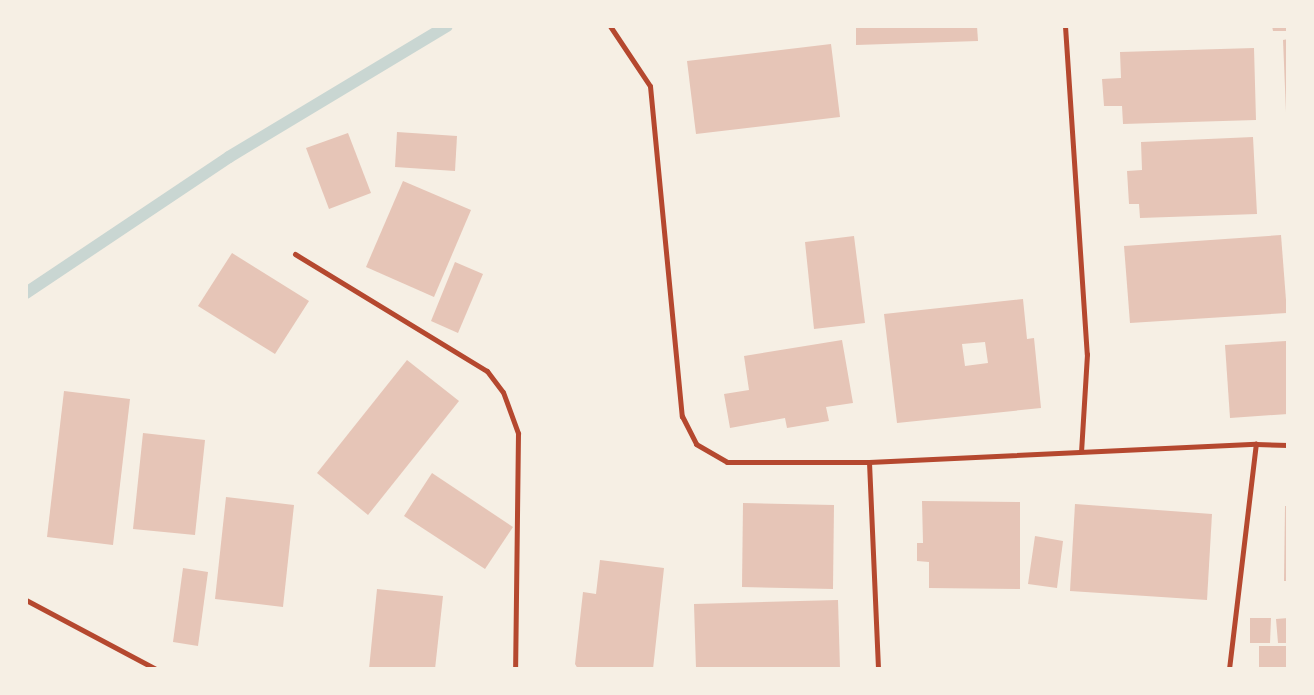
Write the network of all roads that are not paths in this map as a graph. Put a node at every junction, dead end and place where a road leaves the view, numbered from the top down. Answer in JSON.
{"nodes":[{"id":1,"x":610,"y":26,"type":"edge"},
{"id":2,"x":1065,"y":26,"type":"edge"},
{"id":3,"x":295,"y":254,"type":"dead end"},
{"id":4,"x":1256,"y":444,"type":"junction"},
{"id":5,"x":1288,"y":445,"type":"edge"},
{"id":6,"x":1081,"y":452,"type":"junction"},
{"id":7,"x":868,"y":462,"type":"junction"},
{"id":8,"x":26,"y":600,"type":"edge"},
{"id":9,"x":156,"y":669,"type":"edge"},
{"id":10,"x":515,"y":669,"type":"edge"},
{"id":11,"x":878,"y":669,"type":"edge"},
{"id":12,"x":1229,"y":669,"type":"edge"}],
"edges":[{"from":1,"to":7,"type":"street"},
{"from":2,"to":6,"type":"street"},
{"from":3,"to":10,"type":"street"},
{"from":4,"to":5,"type":"street"},
{"from":4,"to":6,"type":"street"},
{"from":4,"to":12,"type":"street"},
{"from":6,"to":7,"type":"street"},
{"from":7,"to":11,"type":"street"},
{"from":8,"to":9,"type":"street"}]}
